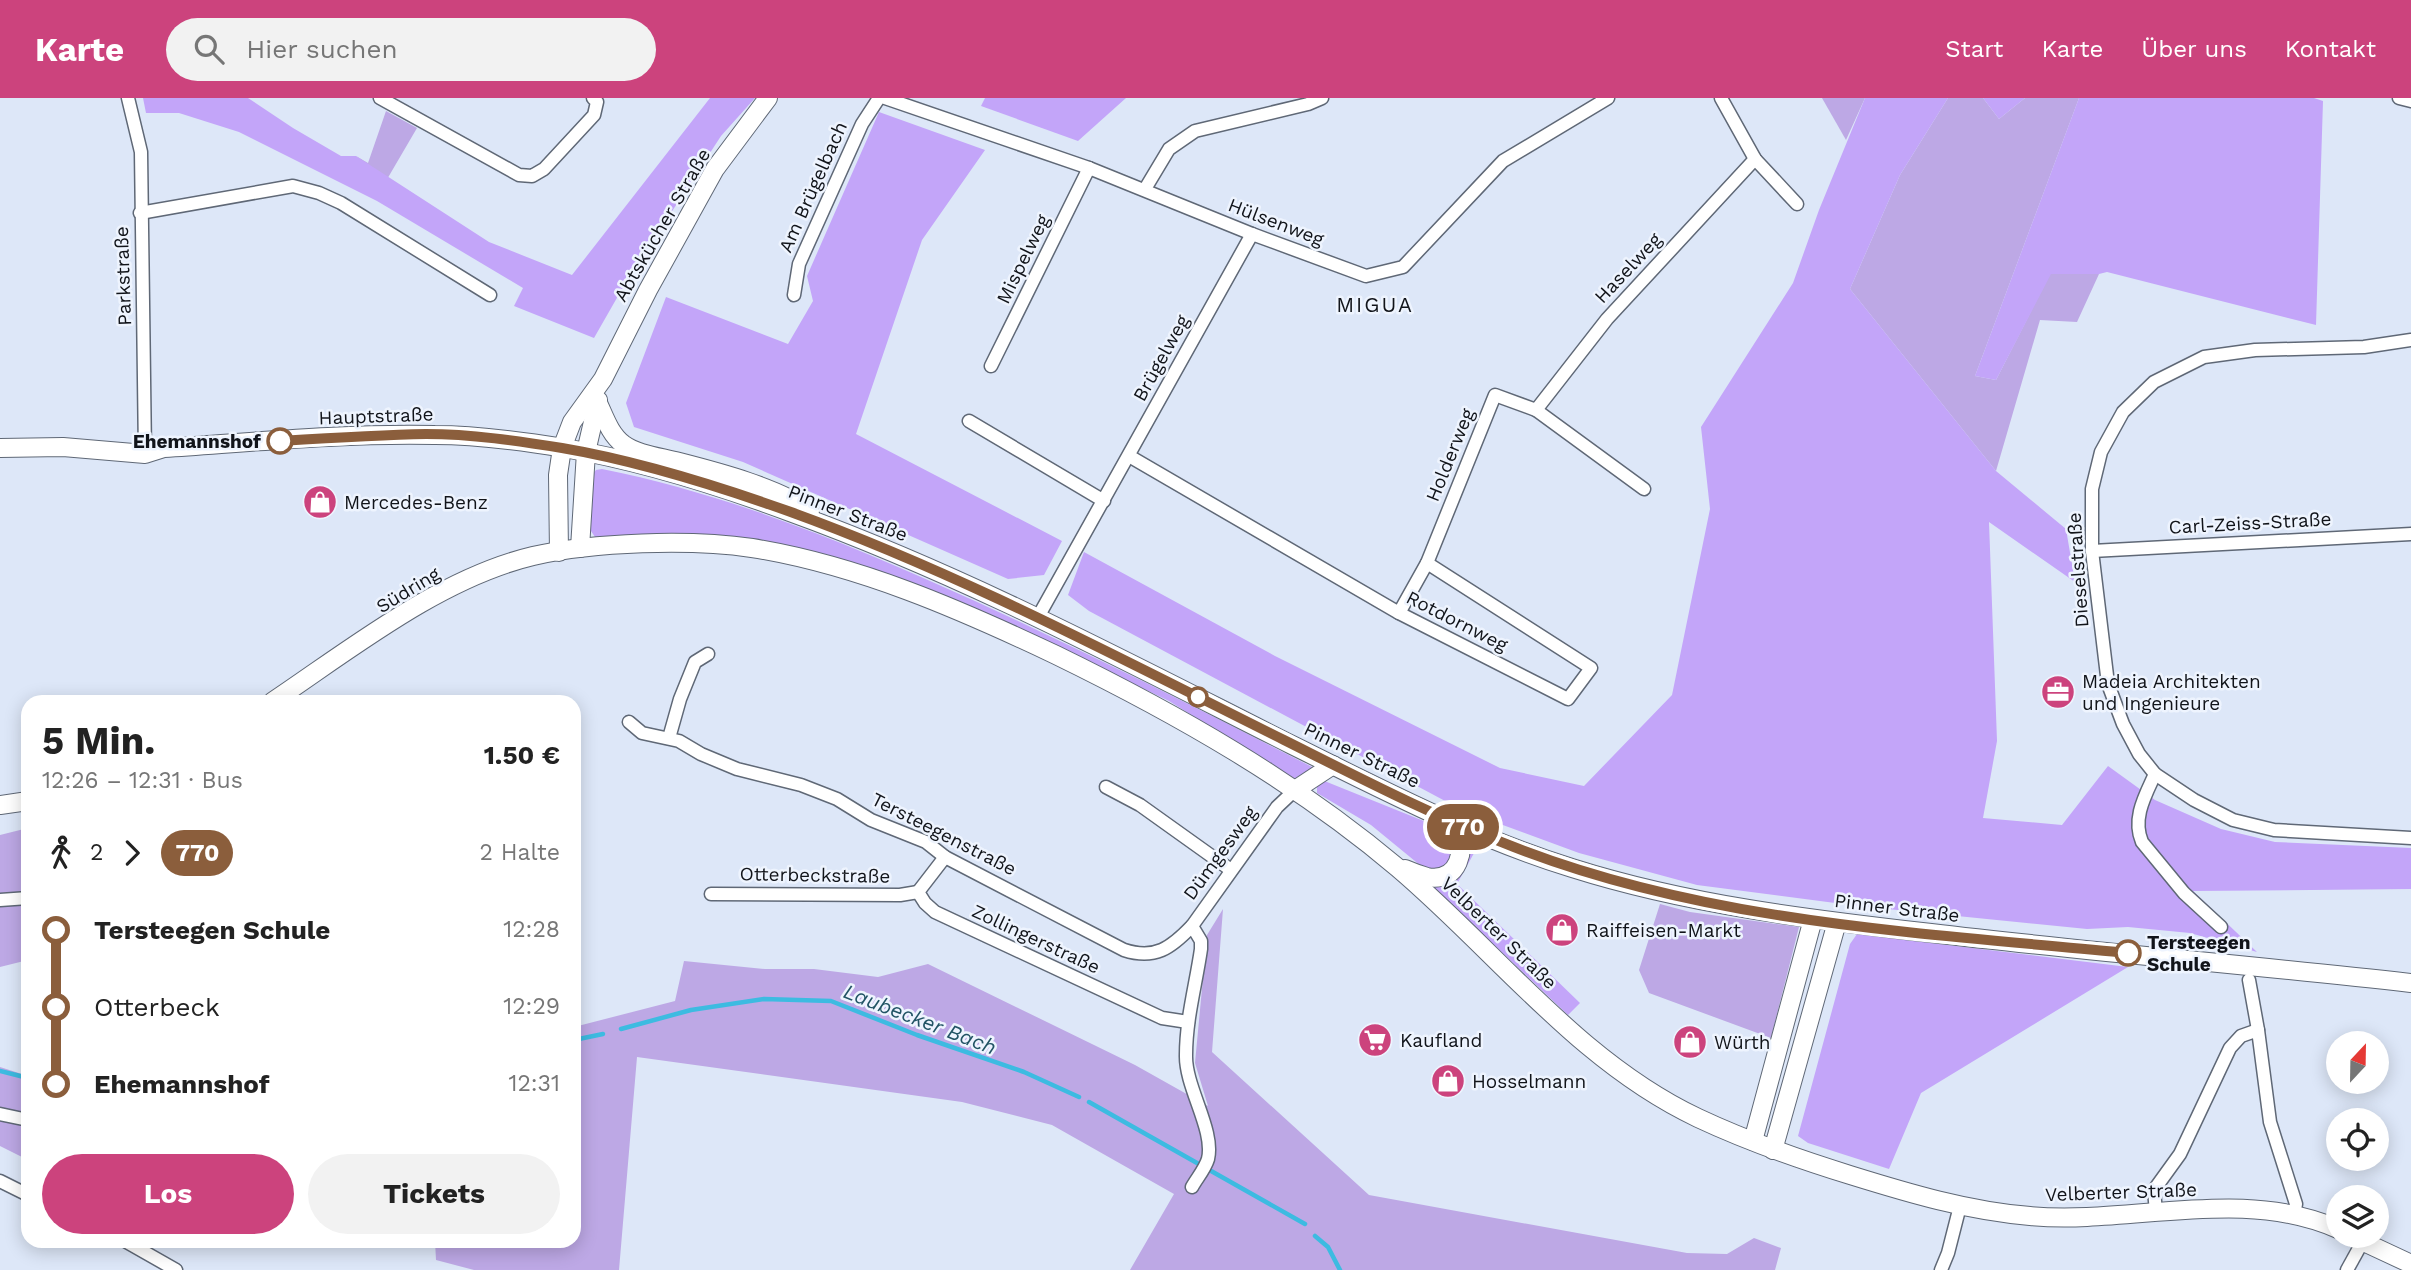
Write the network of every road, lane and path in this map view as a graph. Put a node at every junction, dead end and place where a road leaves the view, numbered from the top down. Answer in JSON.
{"nodes":[{"id":1,"x":128,"y":98,"type":"edge"},
{"id":2,"x":380,"y":98,"type":"edge"},
{"id":3,"x":593,"y":98,"type":"edge"},
{"id":4,"x":768,"y":98,"type":"edge"},
{"id":5,"x":879,"y":98,"type":"edge"},
{"id":6,"x":885,"y":98,"type":"edge"},
{"id":7,"x":1322,"y":98,"type":"edge"},
{"id":8,"x":1608,"y":98,"type":"edge"},
{"id":9,"x":1721,"y":98,"type":"edge"},
{"id":10,"x":2399,"y":98,"type":"edge"},
{"id":11,"x":2411,"y":100,"type":"edge"},
{"id":12,"x":1755,"y":159,"type":"junction"},
{"id":13,"x":1089,"y":168,"type":"junction"},
{"id":14,"x":1145,"y":189,"type":"junction"},
{"id":15,"x":1797,"y":204,"type":"dead end"},
{"id":16,"x":141,"y":214,"type":"junction"},
{"id":17,"x":1252,"y":234,"type":"junction"},
{"id":18,"x":489,"y":295,"type":"dead end"},
{"id":19,"x":794,"y":295,"type":"dead end"},
{"id":20,"x":2411,"y":340,"type":"edge"},
{"id":21,"x":991,"y":366,"type":"dead end"},
{"id":22,"x":603,"y":379,"type":"junction"},
{"id":23,"x":598,"y":403,"type":"junction"},
{"id":24,"x":1536,"y":410,"type":"junction"},
{"id":25,"x":969,"y":421,"type":"dead end"},
{"id":26,"x":0,"y":448,"type":"edge"},
{"id":27,"x":562,"y":448,"type":"junction"},
{"id":28,"x":586,"y":452,"type":"junction"},
{"id":29,"x":145,"y":454,"type":"junction"},
{"id":30,"x":1129,"y":456,"type":"junction"},
{"id":31,"x":1644,"y":489,"type":"dead end"},
{"id":32,"x":1104,"y":501,"type":"junction"},
{"id":33,"x":829,"y":526,"type":"junction"},
{"id":34,"x":2411,"y":534,"type":"edge"},
{"id":35,"x":580,"y":548,"type":"junction"},
{"id":36,"x":2092,"y":551,"type":"junction"},
{"id":37,"x":559,"y":552,"type":"junction"},
{"id":38,"x":1427,"y":563,"type":"junction"},
{"id":39,"x":1399,"y":613,"type":"junction"},
{"id":40,"x":1038,"y":617,"type":"junction"},
{"id":41,"x":708,"y":654,"type":"dead end"},
{"id":42,"x":283,"y":695,"type":"edge"},
{"id":43,"x":629,"y":722,"type":"dead end"},
{"id":44,"x":669,"y":738,"type":"junction"},
{"id":45,"x":1333,"y":765,"type":"junction"},
{"id":46,"x":2155,"y":774,"type":"junction"},
{"id":47,"x":1106,"y":787,"type":"dead end"},
{"id":48,"x":1294,"y":790,"type":"junction"},
{"id":49,"x":21,"y":802,"type":"edge"},
{"id":50,"x":0,"y":805,"type":"edge"},
{"id":51,"x":1461,"y":825,"type":"junction"},
{"id":52,"x":2411,"y":838,"type":"edge"},
{"id":53,"x":946,"y":857,"type":"junction"},
{"id":54,"x":1396,"y":866,"type":"junction"},
{"id":55,"x":1231,"y":870,"type":"junction"},
{"id":56,"x":918,"y":892,"type":"junction"},
{"id":57,"x":711,"y":894,"type":"dead end"},
{"id":58,"x":21,"y":898,"type":"edge"},
{"id":59,"x":0,"y":900,"type":"edge"},
{"id":60,"x":1813,"y":919,"type":"junction"},
{"id":61,"x":1837,"y":922,"type":"junction"},
{"id":62,"x":1192,"y":926,"type":"junction"},
{"id":63,"x":2221,"y":927,"type":"dead end"},
{"id":64,"x":2249,"y":980,"type":"dead end"},
{"id":65,"x":2411,"y":983,"type":"edge"},
{"id":66,"x":1188,"y":1022,"type":"junction"},
{"id":67,"x":2258,"y":1030,"type":"junction"},
{"id":68,"x":0,"y":1114,"type":"edge"},
{"id":69,"x":21,"y":1119,"type":"edge"},
{"id":70,"x":1753,"y":1141,"type":"junction"},
{"id":71,"x":1773,"y":1150,"type":"junction"},
{"id":72,"x":1,"y":1184,"type":"edge"},
{"id":73,"x":1192,"y":1187,"type":"dead end"},
{"id":74,"x":21,"y":1192,"type":"edge"},
{"id":75,"x":1960,"y":1206,"type":"junction"},
{"id":76,"x":2156,"y":1212,"type":"junction"},
{"id":77,"x":2294,"y":1214,"type":"junction"},
{"id":78,"x":2326,"y":1225,"type":"edge"},
{"id":79,"x":137,"y":1248,"type":"edge"},
{"id":80,"x":2354,"y":1248,"type":"edge"},
{"id":81,"x":2378,"y":1248,"type":"edge"},
{"id":82,"x":2411,"y":1264,"type":"edge"},
{"id":83,"x":176,"y":1270,"type":"edge"},
{"id":84,"x":1941,"y":1270,"type":"edge"},
{"id":85,"x":2347,"y":1270,"type":"edge"}],
"edges":[{"from":1,"to":16,"type":"street","name":"Parkstraße"},
{"from":2,"to":3,"type":"street"},
{"from":4,"to":22,"type":"street","name":"Abtskücher Straße"},
{"from":5,"to":19,"type":"street","name":"Am Brügelbach"},
{"from":6,"to":13,"type":"street","name":"Hülsenweg"},
{"from":7,"to":14,"type":"street"},
{"from":8,"to":17,"type":"street","name":"Hülsenweg"},
{"from":9,"to":12,"type":"street"},
{"from":10,"to":11,"type":"street"},
{"from":12,"to":15,"type":"street"},
{"from":12,"to":24,"type":"street","name":"Haselweg"},
{"from":13,"to":14,"type":"street","name":"Hülsenweg"},
{"from":13,"to":21,"type":"street","name":"Mispelweg"},
{"from":14,"to":17,"type":"street","name":"Hülsenweg"},
{"from":16,"to":18,"type":"street"},
{"from":16,"to":29,"type":"street","name":"Parkstraße"},
{"from":17,"to":30,"type":"street","name":"Brügelweg"},
{"from":20,"to":36,"type":"street","name":"Dieselstraße"},
{"from":22,"to":23,"type":"street","name":"Abtskücher Straße"},
{"from":22,"to":27,"type":"street","name":"Abtskücher Straße"},
{"from":23,"to":28,"type":"street","name":"Abtskücher Straße"},
{"from":23,"to":33,"type":"street"},
{"from":24,"to":31,"type":"street","name":"Holderweg"},
{"from":24,"to":38,"type":"street","name":"Holderweg"},
{"from":25,"to":32,"type":"street"},
{"from":26,"to":29,"type":"street","name":"Hauptstraße"},
{"from":27,"to":28,"type":"street","name":"Hauptstraße"},
{"from":27,"to":29,"type":"street","name":"Hauptstraße"},
{"from":27,"to":37,"type":"street","name":"Abtskücher Straße"},
{"from":28,"to":33,"type":"street","name":"Pinner Straße"},
{"from":28,"to":35,"type":"street","name":"Abtskücher Straße"},
{"from":30,"to":32,"type":"street","name":"Brügelweg"},
{"from":30,"to":39,"type":"street","name":"Rotdornweg"},
{"from":32,"to":40,"type":"street","name":"Brügelweg"},
{"from":33,"to":40,"type":"street","name":"Pinner Straße"},
{"from":34,"to":36,"type":"street","name":"Carl-Zeiss-Straße"},
{"from":35,"to":37,"type":"street","name":"Südring"},
{"from":35,"to":48,"type":"street","name":"Velberter Straße"},
{"from":36,"to":46,"type":"street","name":"Dieselstraße"},
{"from":37,"to":42,"type":"street","name":"Südring"},
{"from":38,"to":39,"type":"street","name":"Holderweg"},
{"from":38,"to":39,"type":"street","name":"Rotdornweg"},
{"from":40,"to":45,"type":"street","name":"Pinner Straße"},
{"from":41,"to":44,"type":"street"},
{"from":43,"to":44,"type":"street","name":"Tersteegenstraße"},
{"from":44,"to":53,"type":"street","name":"Tersteegenstraße"},
{"from":45,"to":48,"type":"street"},
{"from":45,"to":51,"type":"street","name":"Pinner Straße"},
{"from":46,"to":52,"type":"street","name":"Dieselstraße"},
{"from":46,"to":63,"type":"street"},
{"from":47,"to":55,"type":"street"},
{"from":48,"to":54,"type":"street","name":"Velberter Straße"},
{"from":48,"to":55,"type":"street","name":"Dümgesweg"},
{"from":49,"to":50,"type":"street"},
{"from":51,"to":54,"type":"street"},
{"from":51,"to":60,"type":"street","name":"Pinner Straße"},
{"from":53,"to":56,"type":"street"},
{"from":53,"to":62,"type":"street","name":"Tersteegenstraße"},
{"from":54,"to":70,"type":"street","name":"Velberter Straße"},
{"from":55,"to":62,"type":"street","name":"Dümgesweg"},
{"from":56,"to":57,"type":"street","name":"Otterbeckstraße"},
{"from":56,"to":66,"type":"street","name":"Zollingerstraße"},
{"from":58,"to":59,"type":"street"},
{"from":60,"to":61,"type":"street","name":"Pinner Straße"},
{"from":60,"to":70,"type":"street"},
{"from":61,"to":65,"type":"street","name":"Pinner Straße"},
{"from":61,"to":71,"type":"street"},
{"from":62,"to":66,"type":"street","name":"Dümgesweg"},
{"from":64,"to":67,"type":"street"},
{"from":66,"to":73,"type":"street","name":"Dümgesweg"},
{"from":67,"to":76,"type":"street"},
{"from":67,"to":77,"type":"street"},
{"from":68,"to":69,"type":"street"},
{"from":70,"to":71,"type":"street","name":"Velberter Straße"},
{"from":71,"to":75,"type":"street","name":"Velberter Straße"},
{"from":72,"to":74,"type":"street"},
{"from":75,"to":76,"type":"street","name":"Velberter Straße"},
{"from":75,"to":84,"type":"street"},
{"from":76,"to":77,"type":"street","name":"Velberter Straße"},
{"from":77,"to":78,"type":"street","name":"Velberter Straße"},
{"from":79,"to":83,"type":"street"},
{"from":80,"to":85,"type":"street"},
{"from":81,"to":82,"type":"street"}]}
